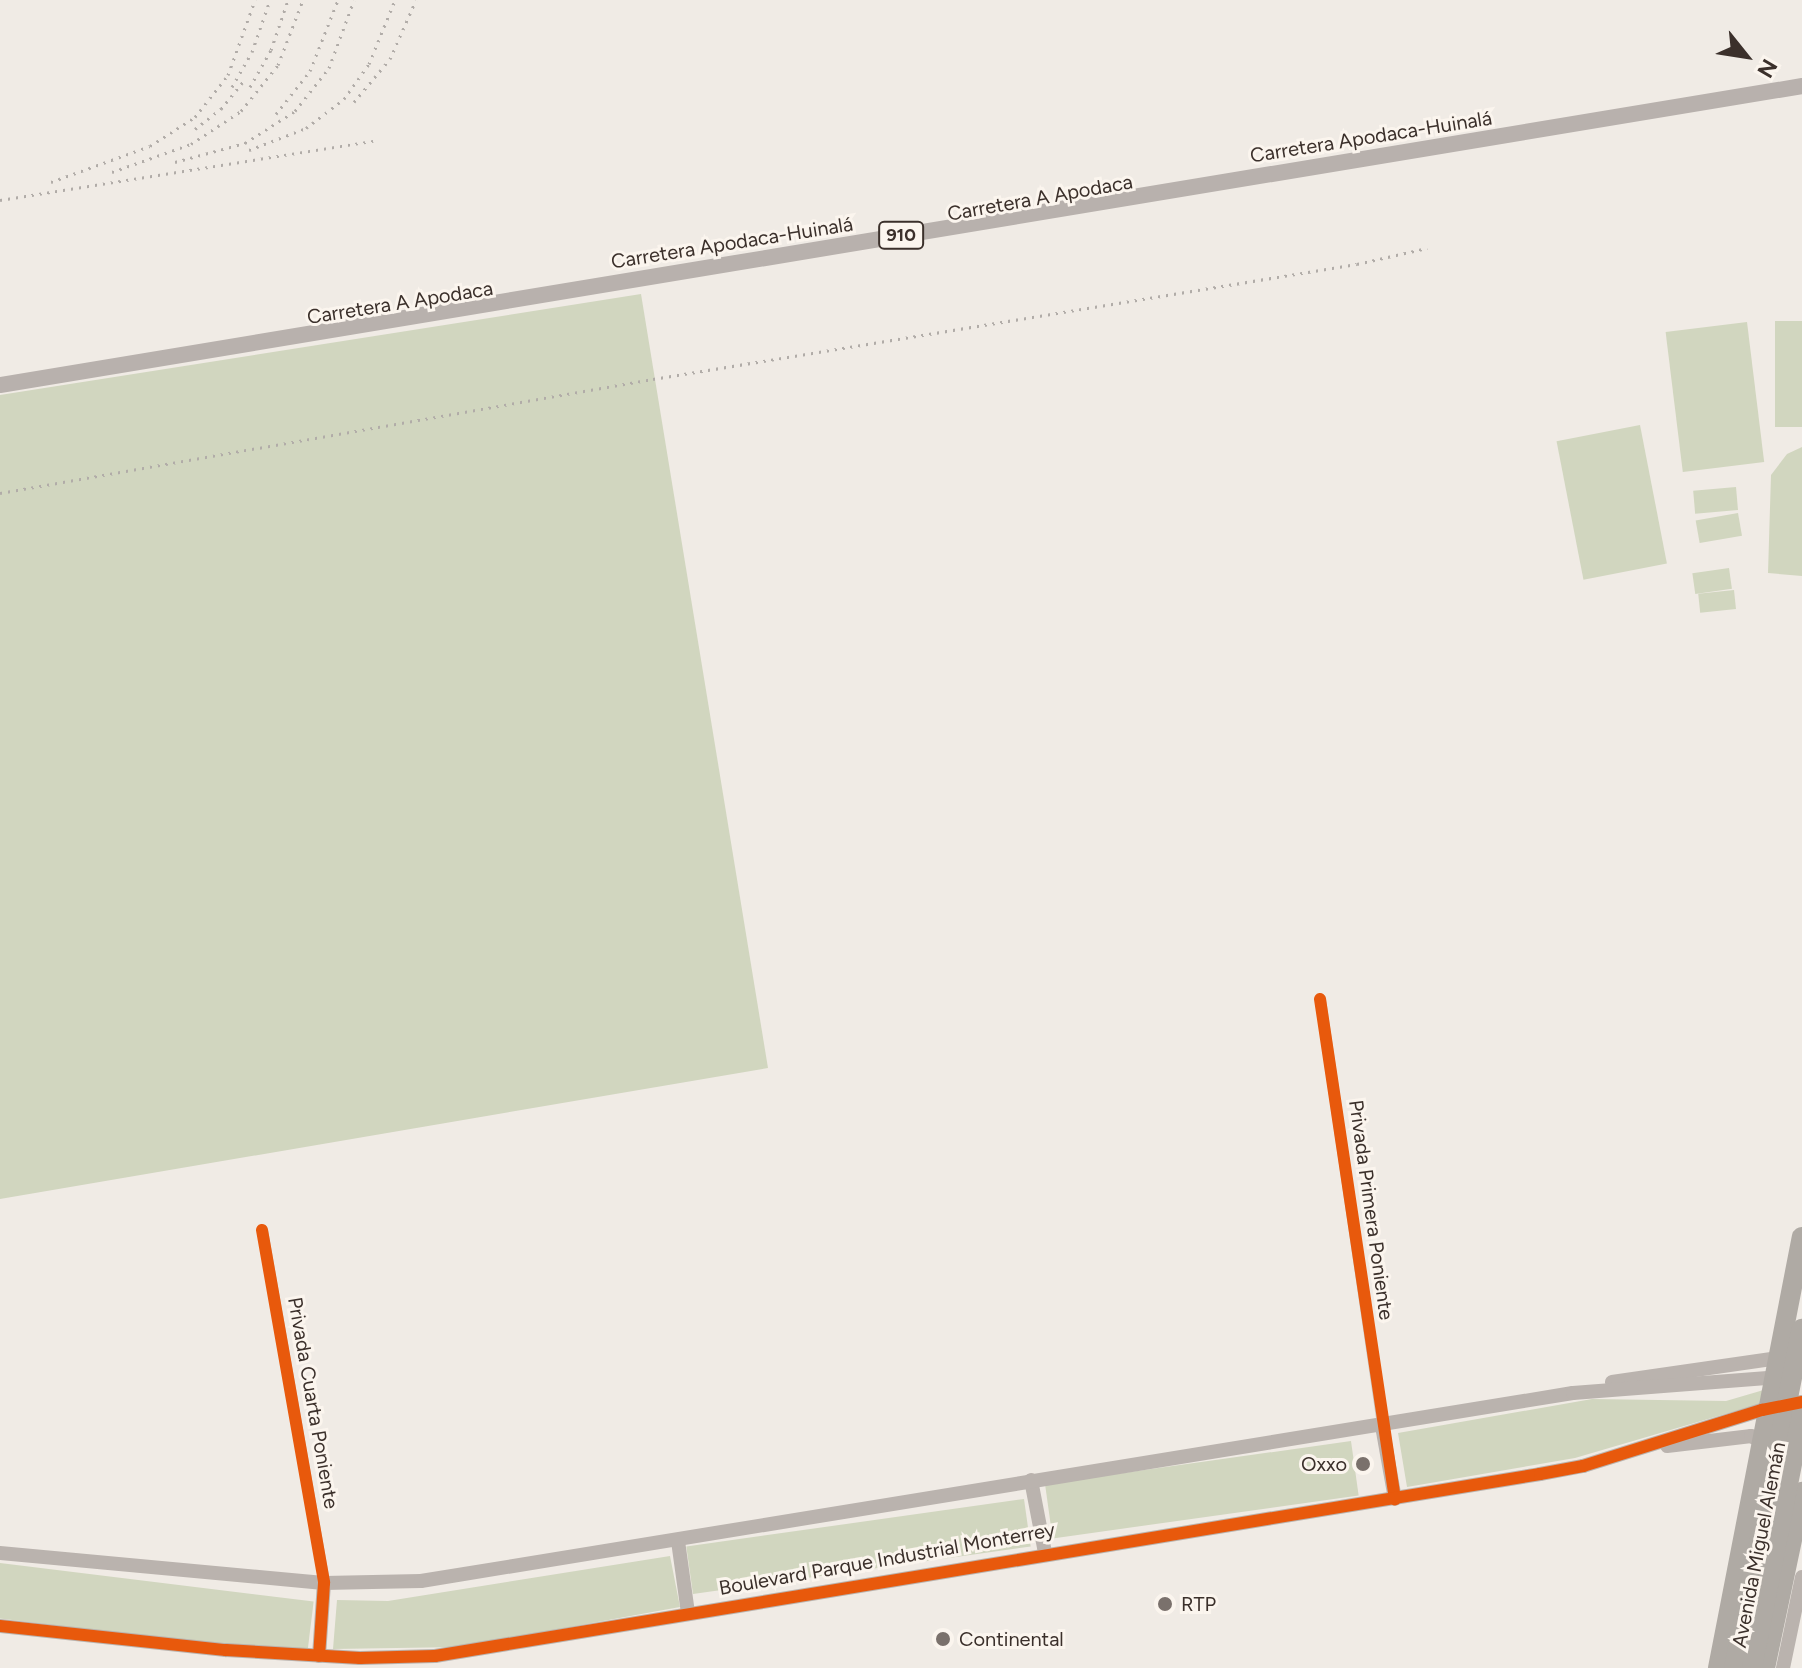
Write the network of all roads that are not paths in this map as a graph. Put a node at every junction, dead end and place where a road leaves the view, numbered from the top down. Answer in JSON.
{"nodes":[{"id":1,"x":1802,"y":86,"type":"edge"},
{"id":2,"x":1802,"y":93,"type":"edge"},
{"id":3,"x":0,"y":387,"type":"edge"},
{"id":4,"x":1320,"y":999,"type":"dead end"},
{"id":5,"x":262,"y":1230,"type":"dead end"},
{"id":6,"x":1802,"y":1237,"type":"edge"},
{"id":7,"x":1796,"y":1330,"type":"edge"},
{"id":8,"x":1777,"y":1368,"type":"junction"},
{"id":9,"x":1802,"y":1375,"type":"edge"},
{"id":10,"x":1802,"y":1402,"type":"edge"},
{"id":11,"x":1771,"y":1408,"type":"junction"},
{"id":12,"x":1802,"y":1414,"type":"edge"},
{"id":13,"x":1382,"y":1426,"type":"junction"},
{"id":14,"x":1802,"y":1433,"type":"edge"},
{"id":15,"x":1763,"y":1446,"type":"junction"},
{"id":16,"x":1624,"y":1454,"type":"junction"},
{"id":17,"x":1031,"y":1480,"type":"junction"},
{"id":18,"x":1802,"y":1492,"type":"edge"},
{"id":19,"x":1395,"y":1499,"type":"junction"},
{"id":20,"x":678,"y":1541,"type":"junction"},
{"id":21,"x":1789,"y":1550,"type":"junction"},
{"id":22,"x":0,"y":1553,"type":"edge"},
{"id":23,"x":1045,"y":1553,"type":"junction"},
{"id":24,"x":1802,"y":1577,"type":"edge"},
{"id":25,"x":324,"y":1583,"type":"junction"},
{"id":26,"x":1797,"y":1598,"type":"junction"},
{"id":27,"x":688,"y":1613,"type":"junction"},
{"id":28,"x":0,"y":1626,"type":"edge"},
{"id":29,"x":319,"y":1656,"type":"junction"},
{"id":30,"x":1786,"y":1664,"type":"edge"},
{"id":31,"x":1718,"y":1668,"type":"edge"},
{"id":32,"x":1734,"y":1668,"type":"edge"},
{"id":33,"x":1752,"y":1668,"type":"edge"},
{"id":34,"x":1765,"y":1668,"type":"edge"}],
"edges":[{"from":1,"to":3,"type":"main road","name":"Carretera Apodaca-Huinalá","number":"910"},
{"from":2,"to":3,"type":"main road","name":"Carretera A Apodaca","number":"910"},
{"from":4,"to":13,"type":"street","name":"Privada Primera Poniente"},
{"from":5,"to":25,"type":"street","name":"Privada Cuarta Poniente"},
{"from":6,"to":7,"type":"highway"},
{"from":7,"to":8,"type":"highway"},
{"from":7,"to":32,"type":"highway","name":"Avenida Miguel Alemán","bridge":true},
{"from":8,"to":9,"type":"street"},
{"from":8,"to":11,"type":"highway"},
{"from":8,"to":13,"type":"street"},
{"from":10,"to":11,"type":"street","name":"Boulevard Parque Industrial Monterrey"},
{"from":11,"to":15,"type":"highway"},
{"from":11,"to":16,"type":"street","name":"Boulevard Parque Industrial Monterrey"},
{"from":12,"to":33,"type":"highway","name":"Avenida Miguel Alemán","bridge":true},
{"from":13,"to":17,"type":"street"},
{"from":13,"to":19,"type":"street"},
{"from":14,"to":15,"type":"highway"},
{"from":15,"to":16,"type":"street"},
{"from":15,"to":31,"type":"highway"},
{"from":16,"to":19,"type":"street","name":"Boulevard Parque Industrial Monterrey"},
{"from":17,"to":20,"type":"street"},
{"from":17,"to":23,"type":"street"},
{"from":18,"to":21,"type":"highway"},
{"from":19,"to":23,"type":"street","name":"Boulevard Parque Industrial Monterrey"},
{"from":20,"to":25,"type":"street"},
{"from":20,"to":27,"type":"street"},
{"from":21,"to":26,"type":"street"},
{"from":21,"to":34,"type":"highway"},
{"from":22,"to":25,"type":"street"},
{"from":23,"to":27,"type":"street","name":"Boulevard Parque Industrial Monterrey"},
{"from":24,"to":26,"type":"street"},
{"from":25,"to":29,"type":"street"},
{"from":26,"to":30,"type":"street"},
{"from":27,"to":29,"type":"street","name":"Boulevard Parque Industrial Monterrey"},
{"from":28,"to":29,"type":"street","name":"Boulevard Parque Industrial Monterrey"}]}
